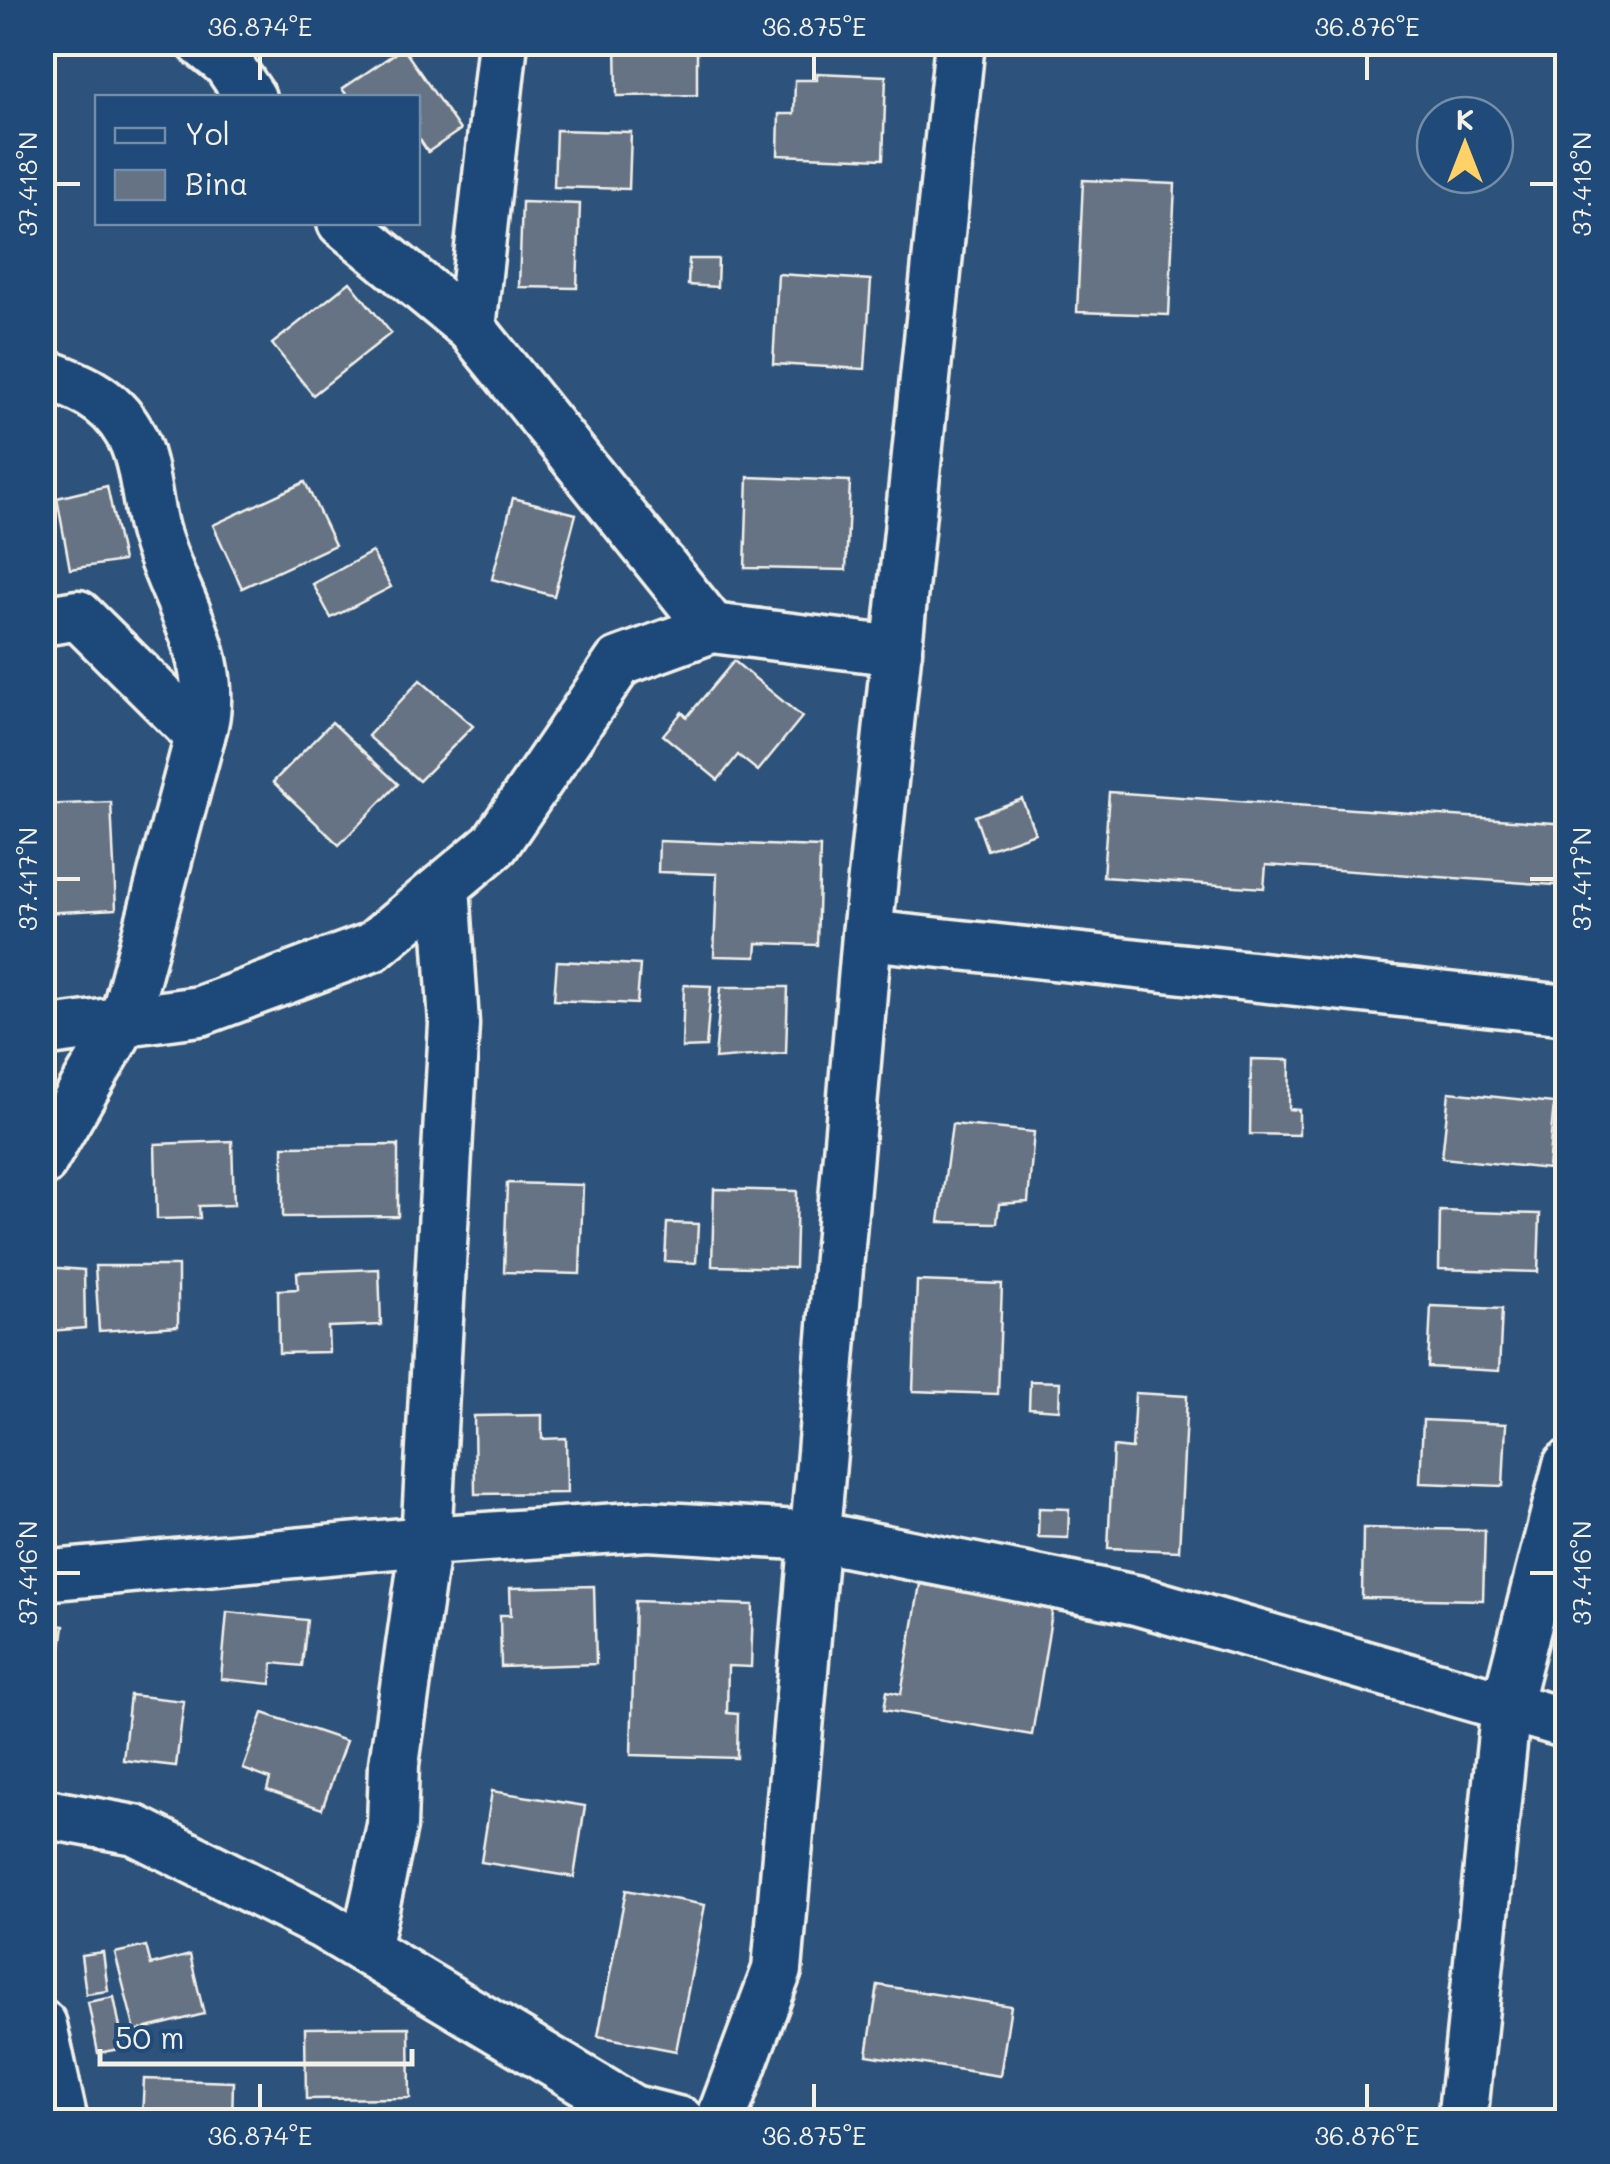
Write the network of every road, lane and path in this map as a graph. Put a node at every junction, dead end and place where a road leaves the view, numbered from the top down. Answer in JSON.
{"nodes":[{"id":1,"x":201,"y":42,"type":"edge"},
{"id":2,"x":503,"y":42,"type":"edge"},
{"id":3,"x":960,"y":42,"type":"edge"},
{"id":4,"x":249,"y":95,"type":"edge"},
{"id":5,"x":346,"y":225,"type":"edge"},
{"id":6,"x":471,"y":328,"type":"junction"},
{"id":7,"x":42,"y":373,"type":"edge"},
{"id":8,"x":42,"y":621,"type":"edge"},
{"id":9,"x":712,"y":628,"type":"junction"},
{"id":10,"x":896,"y":651,"type":"junction"},
{"id":11,"x":200,"y":736,"type":"junction"},
{"id":12,"x":445,"y":886,"type":"junction"},
{"id":13,"x":867,"y":935,"type":"junction"},
{"id":14,"x":1568,"y":1010,"type":"edge"},
{"id":15,"x":124,"y":1021,"type":"junction"},
{"id":16,"x":42,"y":1032,"type":"edge"},
{"id":17,"x":42,"y":1162,"type":"edge"},
{"id":18,"x":1568,"y":1465,"type":"edge"},
{"id":19,"x":815,"y":1536,"type":"junction"},
{"id":20,"x":426,"y":1541,"type":"junction"},
{"id":21,"x":42,"y":1576,"type":"edge"},
{"id":22,"x":1506,"y":1706,"type":"junction"},
{"id":23,"x":1568,"y":1724,"type":"edge"},
{"id":24,"x":42,"y":1813,"type":"edge"},
{"id":25,"x":135,"y":1830,"type":"junction"},
{"id":26,"x":42,"y":1843,"type":"edge"},
{"id":27,"x":364,"y":1949,"type":"junction"},
{"id":28,"x":42,"y":2025,"type":"edge"},
{"id":29,"x":62,"y":2122,"type":"edge"},
{"id":30,"x":681,"y":2122,"type":"edge"},
{"id":31,"x":720,"y":2122,"type":"edge"},
{"id":32,"x":1462,"y":2122,"type":"edge"}],
"edges":[{"from":1,"to":4,"type":"street"},
{"from":2,"to":6,"type":"street"},
{"from":3,"to":10,"type":"street"},
{"from":5,"to":6,"type":"street"},
{"from":6,"to":9,"type":"street"},
{"from":7,"to":11,"type":"street"},
{"from":8,"to":11,"type":"street"},
{"from":9,"to":10,"type":"street"},
{"from":9,"to":12,"type":"street"},
{"from":10,"to":13,"type":"street"},
{"from":11,"to":15,"type":"street"},
{"from":12,"to":15,"type":"street"},
{"from":12,"to":20,"type":"street"},
{"from":13,"to":14,"type":"street"},
{"from":13,"to":19,"type":"street"},
{"from":15,"to":16,"type":"street"},
{"from":15,"to":17,"type":"street"},
{"from":18,"to":22,"type":"street"},
{"from":19,"to":20,"type":"street"},
{"from":19,"to":22,"type":"street"},
{"from":19,"to":31,"type":"street"},
{"from":20,"to":21,"type":"street"},
{"from":20,"to":27,"type":"street"},
{"from":22,"to":23,"type":"street"},
{"from":22,"to":32,"type":"street"},
{"from":24,"to":25,"type":"street"},
{"from":25,"to":26,"type":"street"},
{"from":25,"to":27,"type":"street"},
{"from":27,"to":30,"type":"street"},
{"from":28,"to":29,"type":"street"}]}
